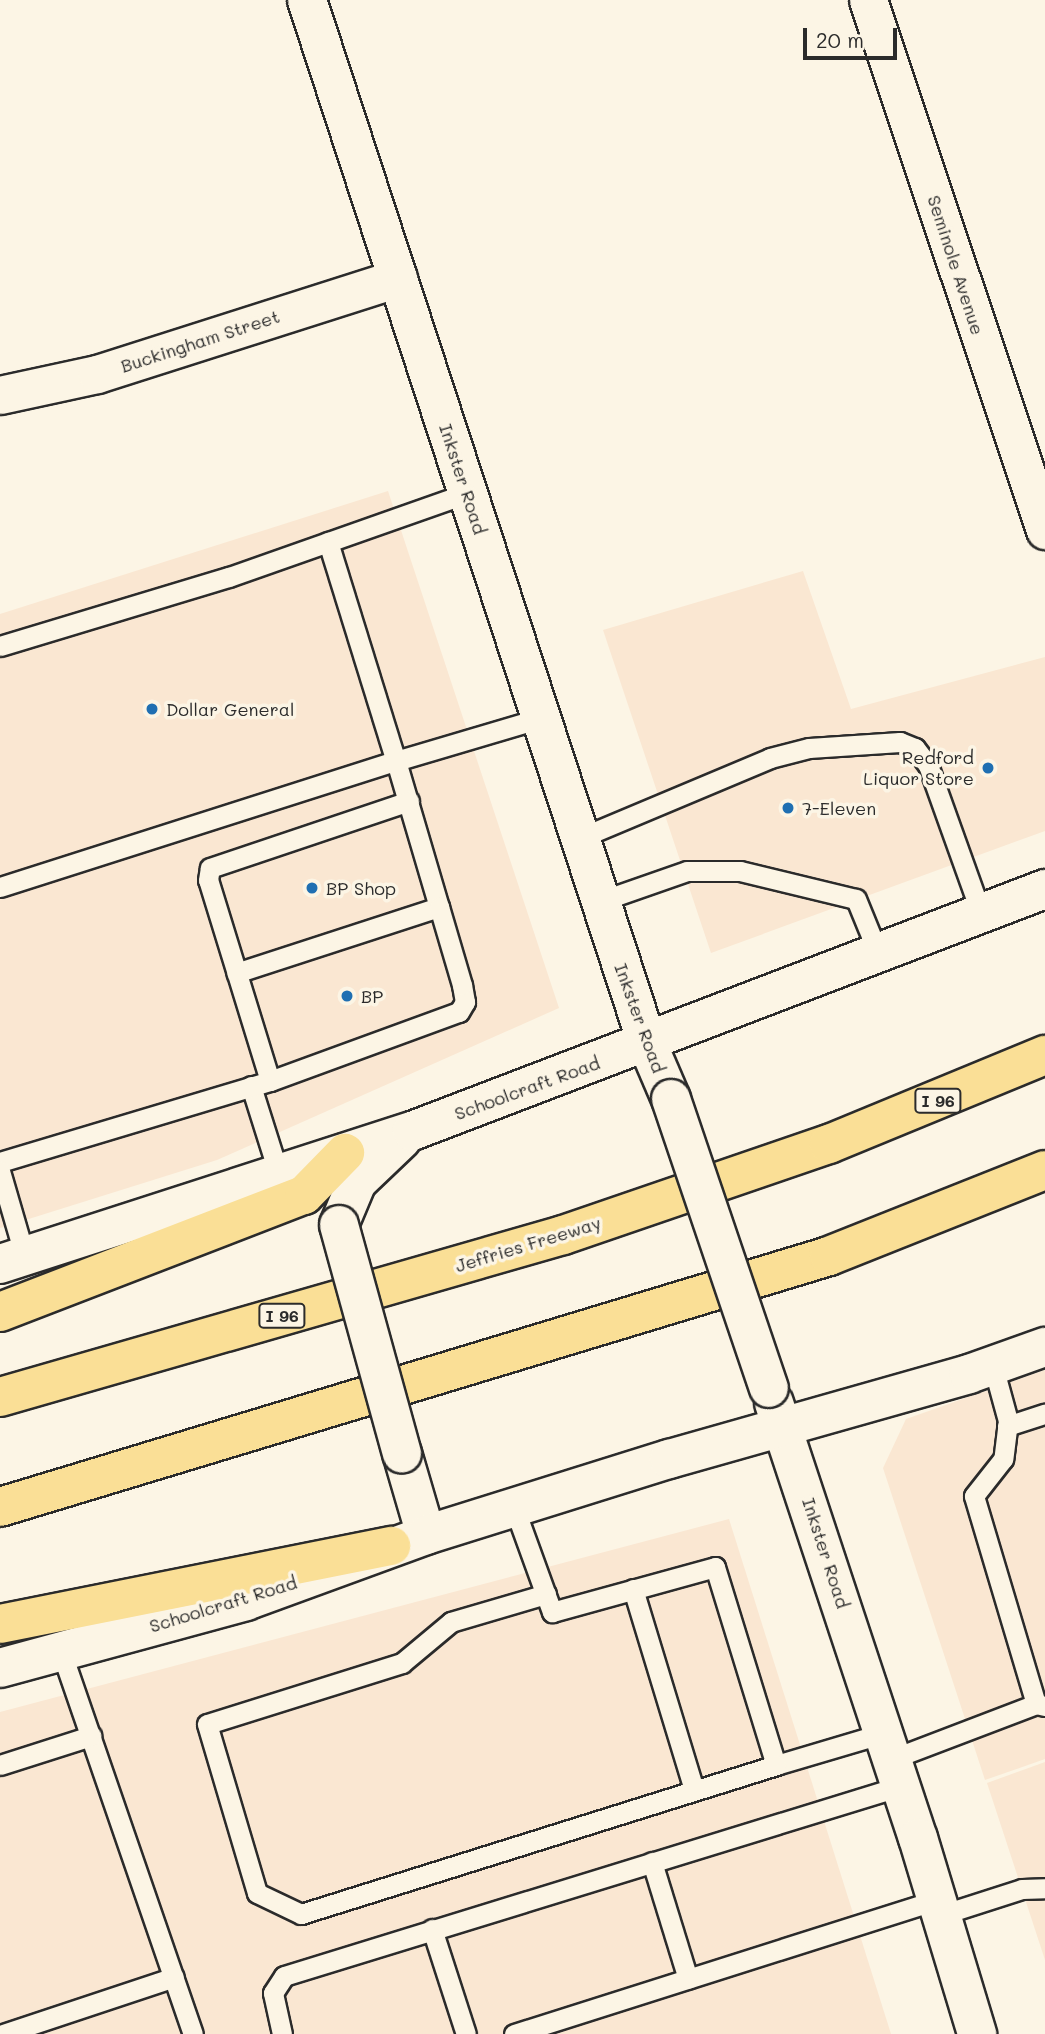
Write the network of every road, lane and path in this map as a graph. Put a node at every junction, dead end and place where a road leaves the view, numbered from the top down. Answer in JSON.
{"nodes":[{"id":1,"x":307,"y":0,"type":"edge"},
{"id":2,"x":868,"y":0,"type":"edge"},
{"id":3,"x":398,"y":278,"type":"junction"},
{"id":4,"x":0,"y":395,"type":"edge"},
{"id":5,"x":468,"y":493,"type":"junction"},
{"id":6,"x":1045,"y":530,"type":"edge"},
{"id":7,"x":328,"y":542,"type":"junction"},
{"id":8,"x":0,"y":646,"type":"edge"},
{"id":9,"x":541,"y":718,"type":"junction"},
{"id":10,"x":396,"y":761,"type":"junction"},
{"id":11,"x":409,"y":801,"type":"junction"},
{"id":12,"x":580,"y":838,"type":"junction"},
{"id":13,"x":0,"y":887,"type":"edge"},
{"id":14,"x":1045,"y":889,"type":"edge"},
{"id":15,"x":601,"y":901,"type":"junction"},
{"id":16,"x":439,"y":907,"type":"junction"},
{"id":17,"x":981,"y":913,"type":"junction"},
{"id":18,"x":878,"y":953,"type":"junction"},
{"id":19,"x":236,"y":973,"type":"junction"},
{"id":20,"x":647,"y":1043,"type":"junction"},
{"id":21,"x":1045,"y":1055,"type":"edge"},
{"id":22,"x":260,"y":1083,"type":"junction"},
{"id":23,"x":412,"y":1131,"type":"junction"},
{"id":24,"x":345,"y":1153,"type":"junction"},
{"id":25,"x":0,"y":1162,"type":"edge"},
{"id":26,"x":1045,"y":1170,"type":"edge"},
{"id":27,"x":279,"y":1175,"type":"junction"},
{"id":28,"x":2,"y":1181,"type":"edge"},
{"id":29,"x":12,"y":1260,"type":"edge"},
{"id":30,"x":0,"y":1312,"type":"edge"},
{"id":31,"x":1045,"y":1347,"type":"edge"},
{"id":32,"x":993,"y":1366,"type":"junction"},
{"id":33,"x":0,"y":1397,"type":"edge"},
{"id":34,"x":1045,"y":1414,"type":"edge"},
{"id":35,"x":1007,"y":1426,"type":"junction"},
{"id":36,"x":782,"y":1427,"type":"junction"},
{"id":37,"x":0,"y":1507,"type":"edge"},
{"id":38,"x":514,"y":1507,"type":"junction"},
{"id":39,"x":408,"y":1540,"type":"junction"},
{"id":40,"x":633,"y":1589,"type":"junction"},
{"id":41,"x":546,"y":1594,"type":"junction"},
{"id":42,"x":0,"y":1624,"type":"edge"},
{"id":43,"x":61,"y":1651,"type":"junction"},
{"id":44,"x":0,"y":1668,"type":"edge"},
{"id":45,"x":1041,"y":1705,"type":"edge"},
{"id":46,"x":91,"y":1736,"type":"junction"},
{"id":47,"x":893,"y":1759,"type":"junction"},
{"id":48,"x":0,"y":1765,"type":"edge"},
{"id":49,"x":776,"y":1765,"type":"junction"},
{"id":50,"x":694,"y":1790,"type":"junction"},
{"id":51,"x":652,"y":1862,"type":"junction"},
{"id":52,"x":1045,"y":1888,"type":"edge"},
{"id":53,"x":939,"y":1907,"type":"junction"},
{"id":54,"x":432,"y":1929,"type":"junction"},
{"id":55,"x":174,"y":1977,"type":"junction"},
{"id":56,"x":688,"y":1979,"type":"junction"},
{"id":57,"x":3,"y":2034,"type":"edge"},
{"id":58,"x":193,"y":2034,"type":"edge"},
{"id":59,"x":282,"y":2034,"type":"edge"},
{"id":60,"x":466,"y":2034,"type":"edge"},
{"id":61,"x":514,"y":2034,"type":"edge"},
{"id":62,"x":976,"y":2034,"type":"edge"}],
"edges":[{"from":1,"to":3,"type":"main road","name":"Inkster Road"},
{"from":2,"to":6,"type":"street","name":"Seminole Avenue"},
{"from":3,"to":4,"type":"street","name":"Buckingham Street"},
{"from":3,"to":5,"type":"main road","name":"Inkster Road"},
{"from":5,"to":7,"type":"lane"},
{"from":5,"to":9,"type":"main road","name":"Inkster Road"},
{"from":7,"to":8,"type":"lane"},
{"from":7,"to":10,"type":"lane"},
{"from":9,"to":10,"type":"lane"},
{"from":9,"to":12,"type":"main road","name":"Inkster Road"},
{"from":10,"to":11,"type":"lane"},
{"from":10,"to":13,"type":"lane"},
{"from":11,"to":16,"type":"lane"},
{"from":11,"to":19,"type":"lane"},
{"from":12,"to":15,"type":"main road","name":"Inkster Road"},
{"from":12,"to":17,"type":"lane"},
{"from":14,"to":17,"type":"main road","name":"Schoolcraft Road"},
{"from":15,"to":18,"type":"lane"},
{"from":15,"to":20,"type":"main road","name":"Inkster Road"},
{"from":16,"to":19,"type":"lane"},
{"from":16,"to":22,"type":"lane"},
{"from":17,"to":18,"type":"main road","name":"Schoolcraft Road"},
{"from":18,"to":20,"type":"main road","name":"Schoolcraft Road"},
{"from":19,"to":22,"type":"lane"},
{"from":20,"to":23,"type":"main road","name":"Schoolcraft Road"},
{"from":20,"to":36,"type":"main road","name":"Inkster Road","bridge":true},
{"from":21,"to":33,"type":"highway","name":"Jeffries Freeway","number":"I 96"},
{"from":22,"to":25,"type":"lane"},
{"from":22,"to":27,"type":"lane"},
{"from":23,"to":24,"type":"main road","name":"Schoolcraft Road"},
{"from":23,"to":39,"type":"main road","bridge":true},
{"from":24,"to":27,"type":"main road","name":"Schoolcraft Road"},
{"from":24,"to":30,"type":"highway"},
{"from":26,"to":37,"type":"highway"},
{"from":27,"to":29,"type":"main road","name":"Schoolcraft Road"},
{"from":28,"to":29,"type":"lane"},
{"from":31,"to":32,"type":"main road","name":"Schoolcraft Road"},
{"from":32,"to":35,"type":"lane"},
{"from":32,"to":36,"type":"main road","name":"Schoolcraft Road"},
{"from":34,"to":35,"type":"lane"},
{"from":35,"to":45,"type":"lane"},
{"from":36,"to":38,"type":"main road","name":"Schoolcraft Road"},
{"from":36,"to":47,"type":"main road","name":"Inkster Road"},
{"from":38,"to":39,"type":"main road","name":"Schoolcraft Road"},
{"from":38,"to":41,"type":"lane"},
{"from":39,"to":42,"type":"highway"},
{"from":39,"to":43,"type":"main road","name":"Schoolcraft Road"},
{"from":40,"to":41,"type":"lane"},
{"from":40,"to":49,"type":"lane"},
{"from":40,"to":50,"type":"lane"},
{"from":41,"to":50,"type":"lane"},
{"from":43,"to":44,"type":"main road","name":"Schoolcraft Road"},
{"from":43,"to":46,"type":"lane"},
{"from":45,"to":47,"type":"lane"},
{"from":46,"to":48,"type":"lane"},
{"from":46,"to":55,"type":"lane"},
{"from":47,"to":49,"type":"lane"},
{"from":47,"to":51,"type":"lane"},
{"from":47,"to":53,"type":"main road","name":"Inkster Road"},
{"from":49,"to":50,"type":"lane"},
{"from":51,"to":54,"type":"lane"},
{"from":51,"to":56,"type":"lane"},
{"from":52,"to":53,"type":"lane"},
{"from":53,"to":56,"type":"lane"},
{"from":53,"to":62,"type":"main road","name":"Inkster Road"},
{"from":54,"to":59,"type":"lane"},
{"from":54,"to":60,"type":"lane"},
{"from":55,"to":57,"type":"lane"},
{"from":55,"to":58,"type":"lane"},
{"from":56,"to":61,"type":"lane"}]}
